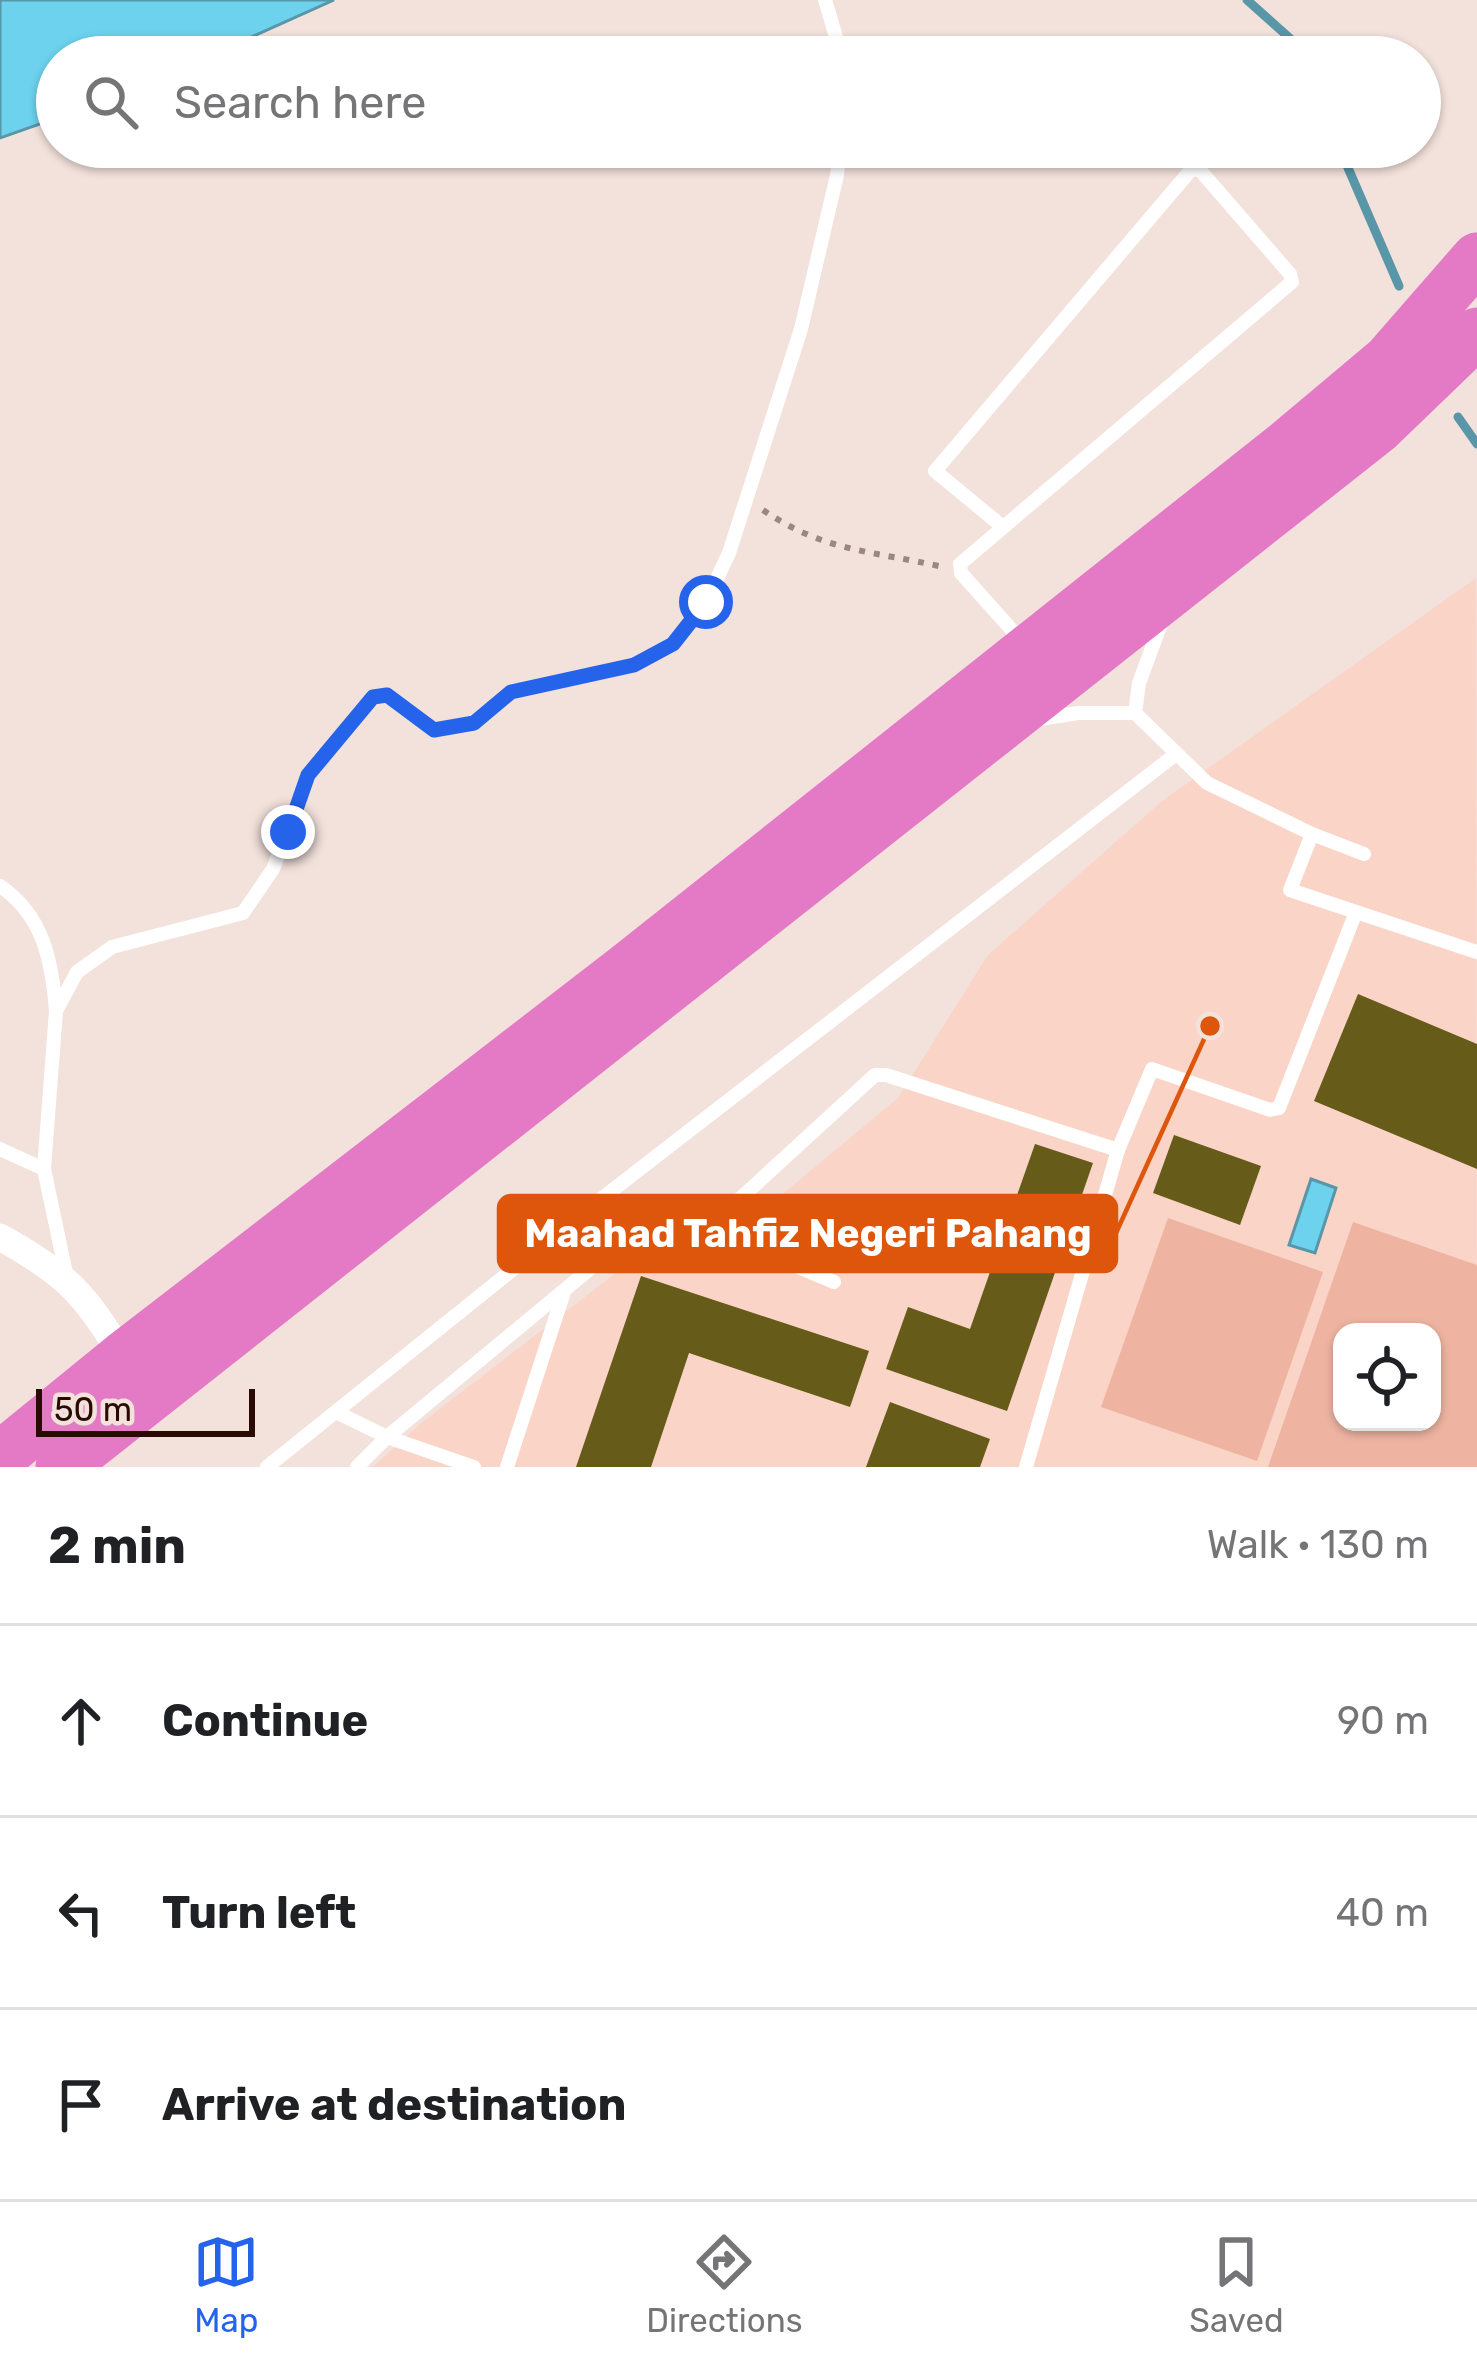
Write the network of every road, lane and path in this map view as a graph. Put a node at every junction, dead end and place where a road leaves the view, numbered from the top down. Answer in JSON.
{"nodes":[{"id":1,"x":825,"y":0,"type":"edge"},
{"id":2,"x":836,"y":36,"type":"edge"},
{"id":3,"x":838,"y":168,"type":"edge"},
{"id":4,"x":1469,"y":266,"type":"edge"},
{"id":5,"x":1477,"y":333,"type":"edge"},
{"id":6,"x":1404,"y":375,"type":"junction"},
{"id":7,"x":746,"y":498,"type":"junction"},
{"id":8,"x":1003,"y":527,"type":"junction"},
{"id":9,"x":961,"y":571,"type":"junction"},
{"id":10,"x":1176,"y":590,"type":"junction"},
{"id":11,"x":1028,"y":649,"type":"junction"},
{"id":12,"x":1135,"y":713,"type":"junction"},
{"id":13,"x":1176,"y":754,"type":"junction"},
{"id":14,"x":959,"y":758,"type":"junction"},
{"id":15,"x":1312,"y":834,"type":"junction"},
{"id":16,"x":1364,"y":854,"type":"dead end"},
{"id":17,"x":0,"y":886,"type":"edge"},
{"id":18,"x":1356,"y":912,"type":"junction"},
{"id":19,"x":1477,"y":952,"type":"edge"},
{"id":20,"x":56,"y":1011,"type":"junction"},
{"id":21,"x":0,"y":1149,"type":"edge"},
{"id":22,"x":1118,"y":1150,"type":"junction"},
{"id":23,"x":44,"y":1169,"type":"junction"},
{"id":24,"x":707,"y":1228,"type":"junction"},
{"id":25,"x":0,"y":1237,"type":"edge"},
{"id":26,"x":67,"y":1278,"type":"junction"},
{"id":27,"x":834,"y":1282,"type":"dead end"},
{"id":28,"x":563,"y":1294,"type":"junction"},
{"id":29,"x":123,"y":1357,"type":"junction"},
{"id":30,"x":335,"y":1412,"type":"junction"},
{"id":31,"x":387,"y":1437,"type":"junction"},
{"id":32,"x":0,"y":1457,"type":"edge"},
{"id":33,"x":64,"y":1466,"type":"edge"},
{"id":34,"x":267,"y":1467,"type":"edge"},
{"id":35,"x":357,"y":1467,"type":"edge"},
{"id":36,"x":474,"y":1467,"type":"edge"},
{"id":37,"x":507,"y":1467,"type":"edge"},
{"id":38,"x":1026,"y":1467,"type":"edge"}],
"edges":[{"from":1,"to":2,"type":"lane"},
{"from":3,"to":7,"type":"lane"},
{"from":4,"to":6,"type":"highway"},
{"from":5,"to":6,"type":"highway"},
{"from":6,"to":10,"type":"highway"},
{"from":6,"to":11,"type":"highway"},
{"from":7,"to":9,"type":"path"},
{"from":7,"to":20,"type":"lane"},
{"from":8,"to":8,"type":"lane"},
{"from":8,"to":9,"type":"lane"},
{"from":9,"to":11,"type":"lane"},
{"from":10,"to":12,"type":"lane"},
{"from":10,"to":14,"type":"highway"},
{"from":11,"to":29,"type":"highway"},
{"from":12,"to":13,"type":"lane"},
{"from":12,"to":14,"type":"lane"},
{"from":13,"to":15,"type":"lane"},
{"from":13,"to":30,"type":"lane"},
{"from":14,"to":33,"type":"highway"},
{"from":15,"to":16,"type":"lane"},
{"from":15,"to":18,"type":"lane"},
{"from":17,"to":20,"type":"lane"},
{"from":18,"to":19,"type":"lane"},
{"from":18,"to":22,"type":"lane"},
{"from":20,"to":23,"type":"lane"},
{"from":21,"to":23,"type":"lane"},
{"from":22,"to":24,"type":"lane"},
{"from":22,"to":38,"type":"lane"},
{"from":23,"to":26,"type":"lane"},
{"from":24,"to":27,"type":"lane"},
{"from":24,"to":28,"type":"lane"},
{"from":25,"to":26,"type":"street"},
{"from":26,"to":29,"type":"street"},
{"from":28,"to":31,"type":"lane"},
{"from":28,"to":37,"type":"lane"},
{"from":29,"to":32,"type":"highway"},
{"from":30,"to":31,"type":"lane"},
{"from":30,"to":34,"type":"lane"},
{"from":31,"to":35,"type":"lane"},
{"from":31,"to":36,"type":"lane"}]}
